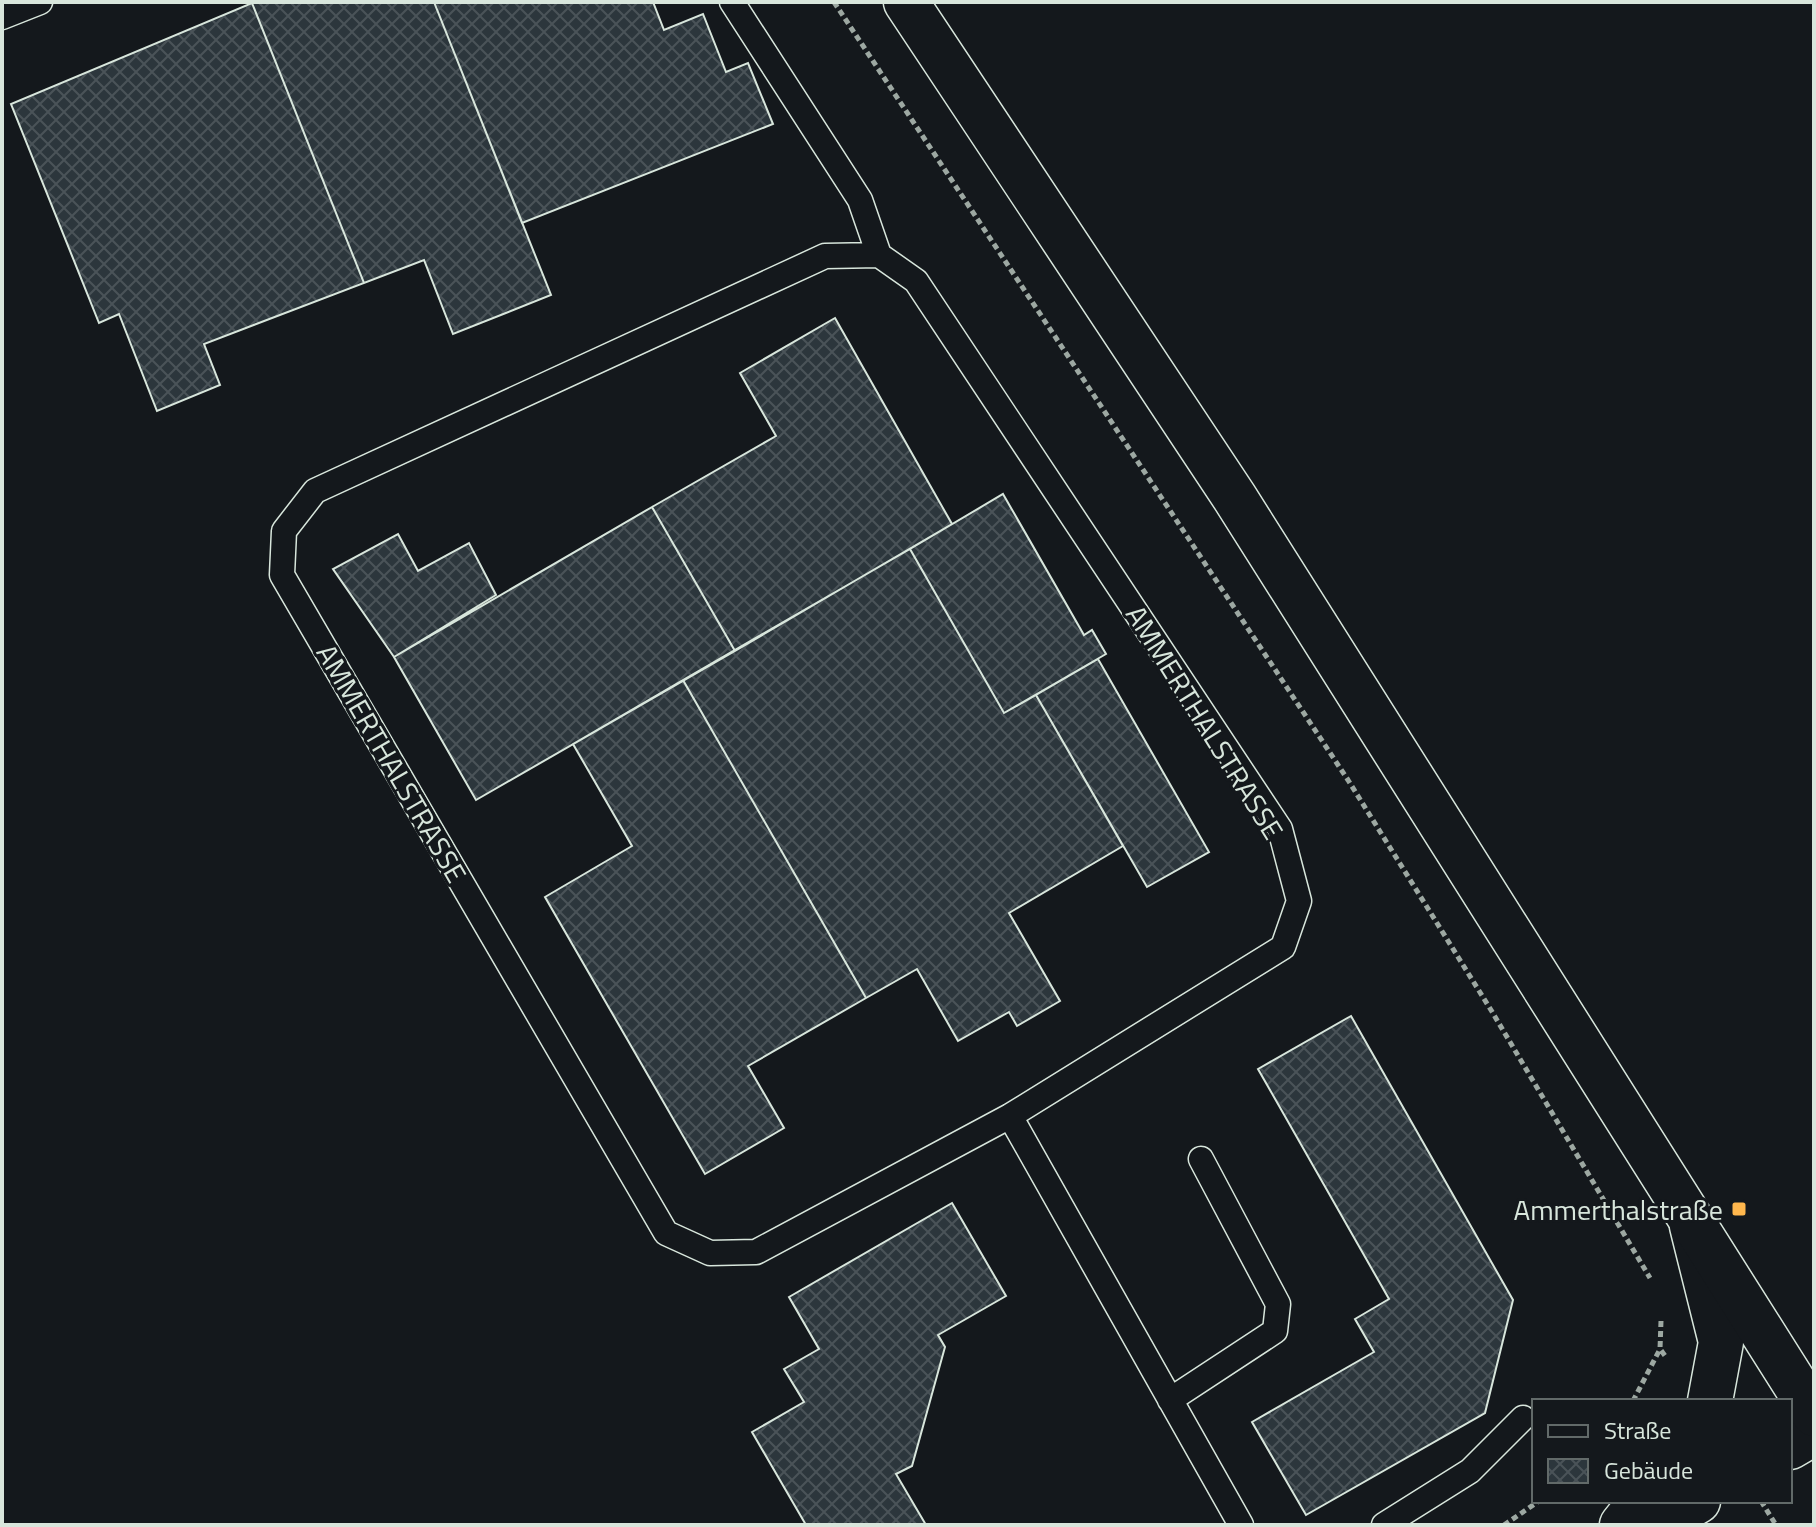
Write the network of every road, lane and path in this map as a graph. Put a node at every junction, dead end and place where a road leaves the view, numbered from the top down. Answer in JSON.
{"nodes":[{"id":1,"x":40,"y":2,"type":"edge"},
{"id":2,"x":732,"y":2,"type":"edge"},
{"id":3,"x":834,"y":2,"type":"edge"},
{"id":4,"x":906,"y":2,"type":"edge"},
{"id":5,"x":2,"y":17,"type":"edge"},
{"id":6,"x":879,"y":255,"type":"junction"},
{"id":7,"x":1010,"y":1116,"type":"junction"},
{"id":8,"x":1201,"y":1159,"type":"dead end"},
{"id":9,"x":1691,"y":1220,"type":"junction"},
{"id":10,"x":1654,"y":1285,"type":"dead end"},
{"id":11,"x":1662,"y":1311,"type":"dead end"},
{"id":12,"x":1660,"y":1349,"type":"junction"},
{"id":13,"x":1669,"y":1362,"type":"dead end"},
{"id":14,"x":1634,"y":1399,"type":"edge"},
{"id":15,"x":1710,"y":1399,"type":"edge"},
{"id":16,"x":1170,"y":1400,"type":"junction"},
{"id":17,"x":1814,"y":1414,"type":"edge"},
{"id":18,"x":1523,"y":1418,"type":"dead end"},
{"id":19,"x":1814,"y":1433,"type":"edge"},
{"id":20,"x":1792,"y":1446,"type":"edge"},
{"id":21,"x":1536,"y":1503,"type":"edge"},
{"id":22,"x":1639,"y":1503,"type":"edge"},
{"id":23,"x":1695,"y":1503,"type":"edge"},
{"id":24,"x":1762,"y":1503,"type":"edge"},
{"id":25,"x":1241,"y":1525,"type":"edge"},
{"id":26,"x":1384,"y":1525,"type":"edge"},
{"id":27,"x":1504,"y":1525,"type":"edge"},
{"id":28,"x":1622,"y":1525,"type":"edge"},
{"id":29,"x":1657,"y":1525,"type":"edge"},
{"id":30,"x":1776,"y":1525,"type":"edge"}],
"edges":[{"from":1,"to":5,"type":"lane"},
{"from":2,"to":6,"type":"lane"},
{"from":3,"to":10,"type":"path"},
{"from":4,"to":9,"type":"street"},
{"from":6,"to":7,"type":"lane","name":"AMMERTHALSTRASSE"},
{"from":6,"to":7,"type":"lane","name":"AMMERTHALSTRASSE"},
{"from":7,"to":16,"type":"lane"},
{"from":8,"to":16,"type":"lane"},
{"from":9,"to":15,"type":"street"},
{"from":9,"to":17,"type":"street"},
{"from":11,"to":12,"type":"path"},
{"from":12,"to":13,"type":"path"},
{"from":12,"to":14,"type":"path"},
{"from":16,"to":25,"type":"lane"},
{"from":18,"to":26,"type":"lane"},
{"from":19,"to":20,"type":"street"},
{"from":21,"to":27,"type":"path"},
{"from":22,"to":28,"type":"street"},
{"from":23,"to":29,"type":"street"},
{"from":24,"to":30,"type":"path"}]}
